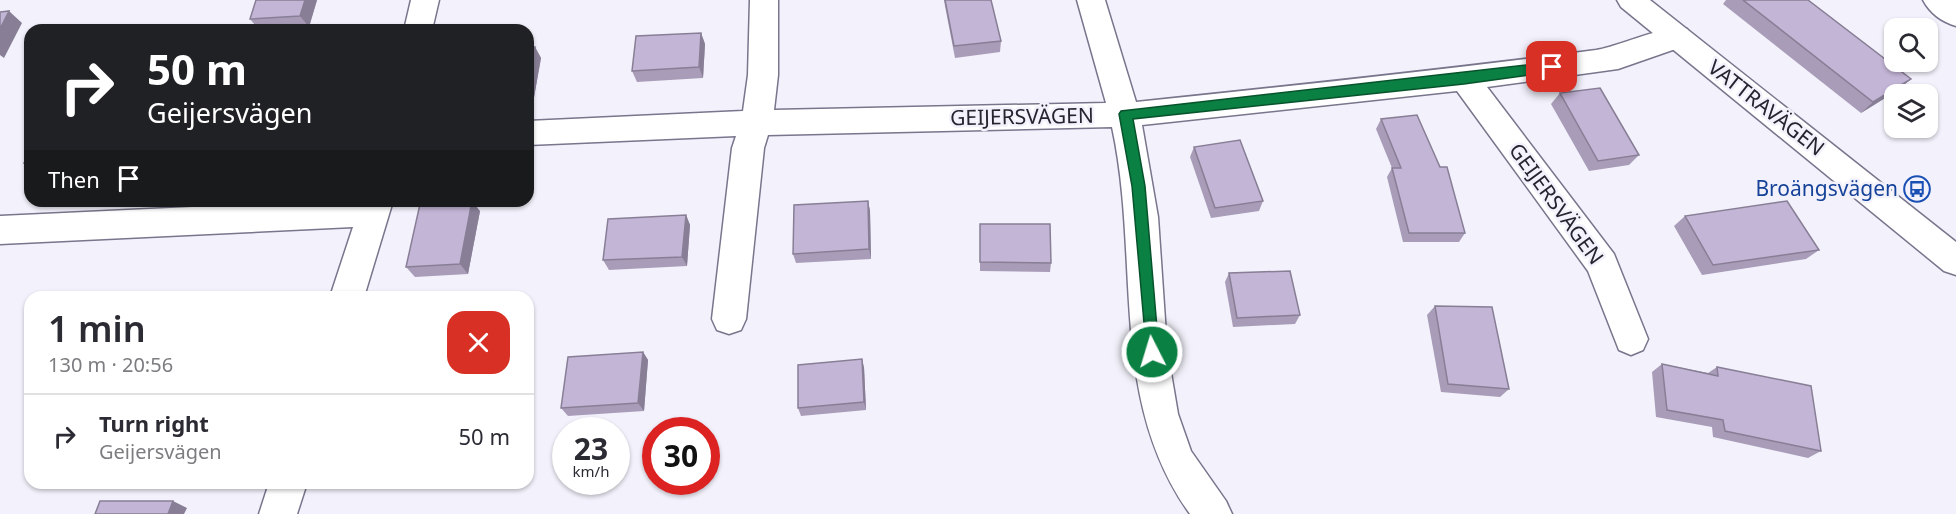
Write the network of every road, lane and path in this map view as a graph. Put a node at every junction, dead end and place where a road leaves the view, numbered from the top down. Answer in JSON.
{"nodes":[{"id":1,"x":424,"y":0,"type":"edge"},
{"id":2,"x":764,"y":0,"type":"edge"},
{"id":3,"x":1092,"y":0,"type":"edge"},
{"id":4,"x":1631,"y":0,"type":"edge"},
{"id":5,"x":1937,"y":0,"type":"edge"},
{"id":6,"x":1956,"y":15,"type":"edge"},
{"id":7,"x":419,"y":24,"type":"edge"},
{"id":8,"x":1677,"y":37,"type":"junction"},
{"id":9,"x":1464,"y":79,"type":"junction"},
{"id":10,"x":1126,"y":114,"type":"junction"},
{"id":11,"x":758,"y":123,"type":"junction"},
{"id":12,"x":534,"y":133,"type":"edge"},
{"id":13,"x":376,"y":207,"type":"edge"},
{"id":14,"x":0,"y":230,"type":"edge"},
{"id":15,"x":1956,"y":261,"type":"edge"},
{"id":16,"x":349,"y":291,"type":"edge"},
{"id":17,"x":729,"y":319,"type":"dead end"},
{"id":18,"x":1631,"y":339,"type":"dead end"},
{"id":19,"x":286,"y":489,"type":"edge"},
{"id":20,"x":278,"y":514,"type":"edge"},
{"id":21,"x":1213,"y":514,"type":"edge"}],
"edges":[{"from":1,"to":7,"type":"street"},
{"from":2,"to":11,"type":"street"},
{"from":3,"to":10,"type":"street"},
{"from":4,"to":8,"type":"street","name":"VATTRAVÄGEN"},
{"from":5,"to":6,"type":"street"},
{"from":8,"to":9,"type":"street","name":"GEIJERSVÄGEN"},
{"from":8,"to":15,"type":"street","name":"VATTRAVÄGEN"},
{"from":9,"to":10,"type":"street","name":"GEIJERSVÄGEN"},
{"from":9,"to":18,"type":"street","name":"GEIJERSVÄGEN"},
{"from":10,"to":11,"type":"street","name":"GEIJERSVÄGEN"},
{"from":10,"to":21,"type":"street"},
{"from":11,"to":12,"type":"street","name":"GEIJERSVÄGEN"},
{"from":11,"to":17,"type":"street"},
{"from":13,"to":14,"type":"street"},
{"from":13,"to":16,"type":"street"},
{"from":19,"to":20,"type":"street"}]}
